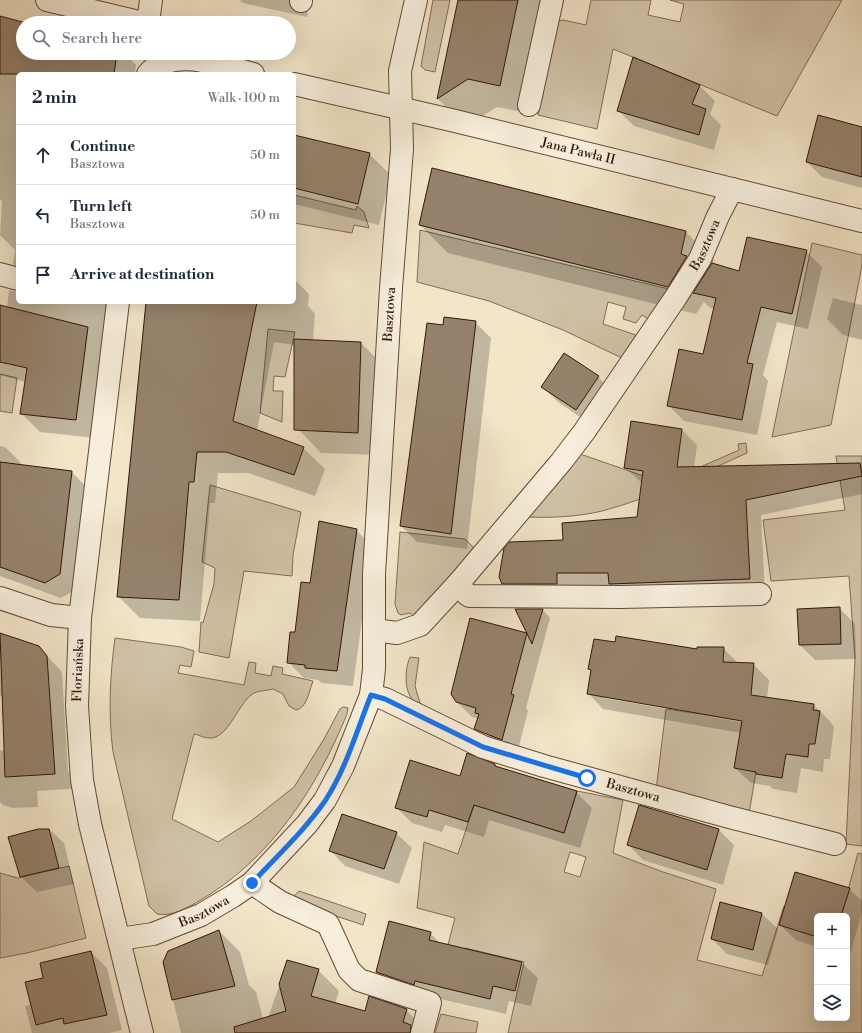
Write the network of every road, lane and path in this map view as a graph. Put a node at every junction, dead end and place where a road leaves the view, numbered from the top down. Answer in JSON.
{"nodes":[{"id":1,"x":47,"y":0,"type":"edge"},
{"id":2,"x":150,"y":0,"type":"edge"},
{"id":3,"x":416,"y":0,"type":"edge"},
{"id":4,"x":552,"y":0,"type":"edge"},
{"id":5,"x":114,"y":16,"type":"edge"},
{"id":6,"x":149,"y":16,"type":"edge"},
{"id":7,"x":173,"y":60,"type":"edge"},
{"id":8,"x":193,"y":60,"type":"edge"},
{"id":9,"x":151,"y":64,"type":"edge"},
{"id":10,"x":244,"y":72,"type":"edge"},
{"id":11,"x":296,"y":84,"type":"edge"},
{"id":12,"x":530,"y":105,"type":"dead end"},
{"id":13,"x":400,"y":109,"type":"junction"},
{"id":14,"x":732,"y":189,"type":"junction"},
{"id":15,"x":862,"y":221,"type":"edge"},
{"id":16,"x":0,"y":274,"type":"edge"},
{"id":17,"x":16,"y":278,"type":"edge"},
{"id":18,"x":115,"y":304,"type":"edge"},
{"id":19,"x":457,"y":585,"type":"junction"},
{"id":20,"x":760,"y":594,"type":"dead end"},
{"id":21,"x":0,"y":598,"type":"edge"},
{"id":22,"x":80,"y":618,"type":"junction"},
{"id":23,"x":374,"y":630,"type":"junction"},
{"id":24,"x":371,"y":695,"type":"junction"},
{"id":25,"x":835,"y":844,"type":"dead end"},
{"id":26,"x":252,"y":883,"type":"junction"},
{"id":27,"x":119,"y":939,"type":"junction"},
{"id":28,"x":142,"y":1033,"type":"edge"},
{"id":29,"x":422,"y":1033,"type":"edge"}],
"edges":[{"from":1,"to":5,"type":"street"},
{"from":2,"to":6,"type":"street"},
{"from":3,"to":13,"type":"street","name":"Basztowa"},
{"from":4,"to":12,"type":"street"},
{"from":7,"to":9,"type":"street"},
{"from":8,"to":10,"type":"street"},
{"from":11,"to":13,"type":"street","name":"Jana Pawła II"},
{"from":13,"to":14,"type":"street","name":"Jana Pawła II"},
{"from":13,"to":23,"type":"street","name":"Basztowa"},
{"from":14,"to":15,"type":"street","name":"Jana Pawła II"},
{"from":14,"to":19,"type":"street","name":"Basztowa"},
{"from":16,"to":17,"type":"street"},
{"from":18,"to":22,"type":"street","name":"Floriańska"},
{"from":19,"to":20,"type":"street"},
{"from":19,"to":23,"type":"street","name":"Basztowa"},
{"from":21,"to":22,"type":"street"},
{"from":22,"to":27,"type":"street","name":"Floriańska"},
{"from":23,"to":24,"type":"street","name":"Basztowa"},
{"from":24,"to":25,"type":"street","name":"Basztowa"},
{"from":24,"to":26,"type":"street","name":"Basztowa"},
{"from":26,"to":27,"type":"street","name":"Basztowa"},
{"from":26,"to":29,"type":"street"},
{"from":27,"to":28,"type":"street","name":"Floriańska"}]}
